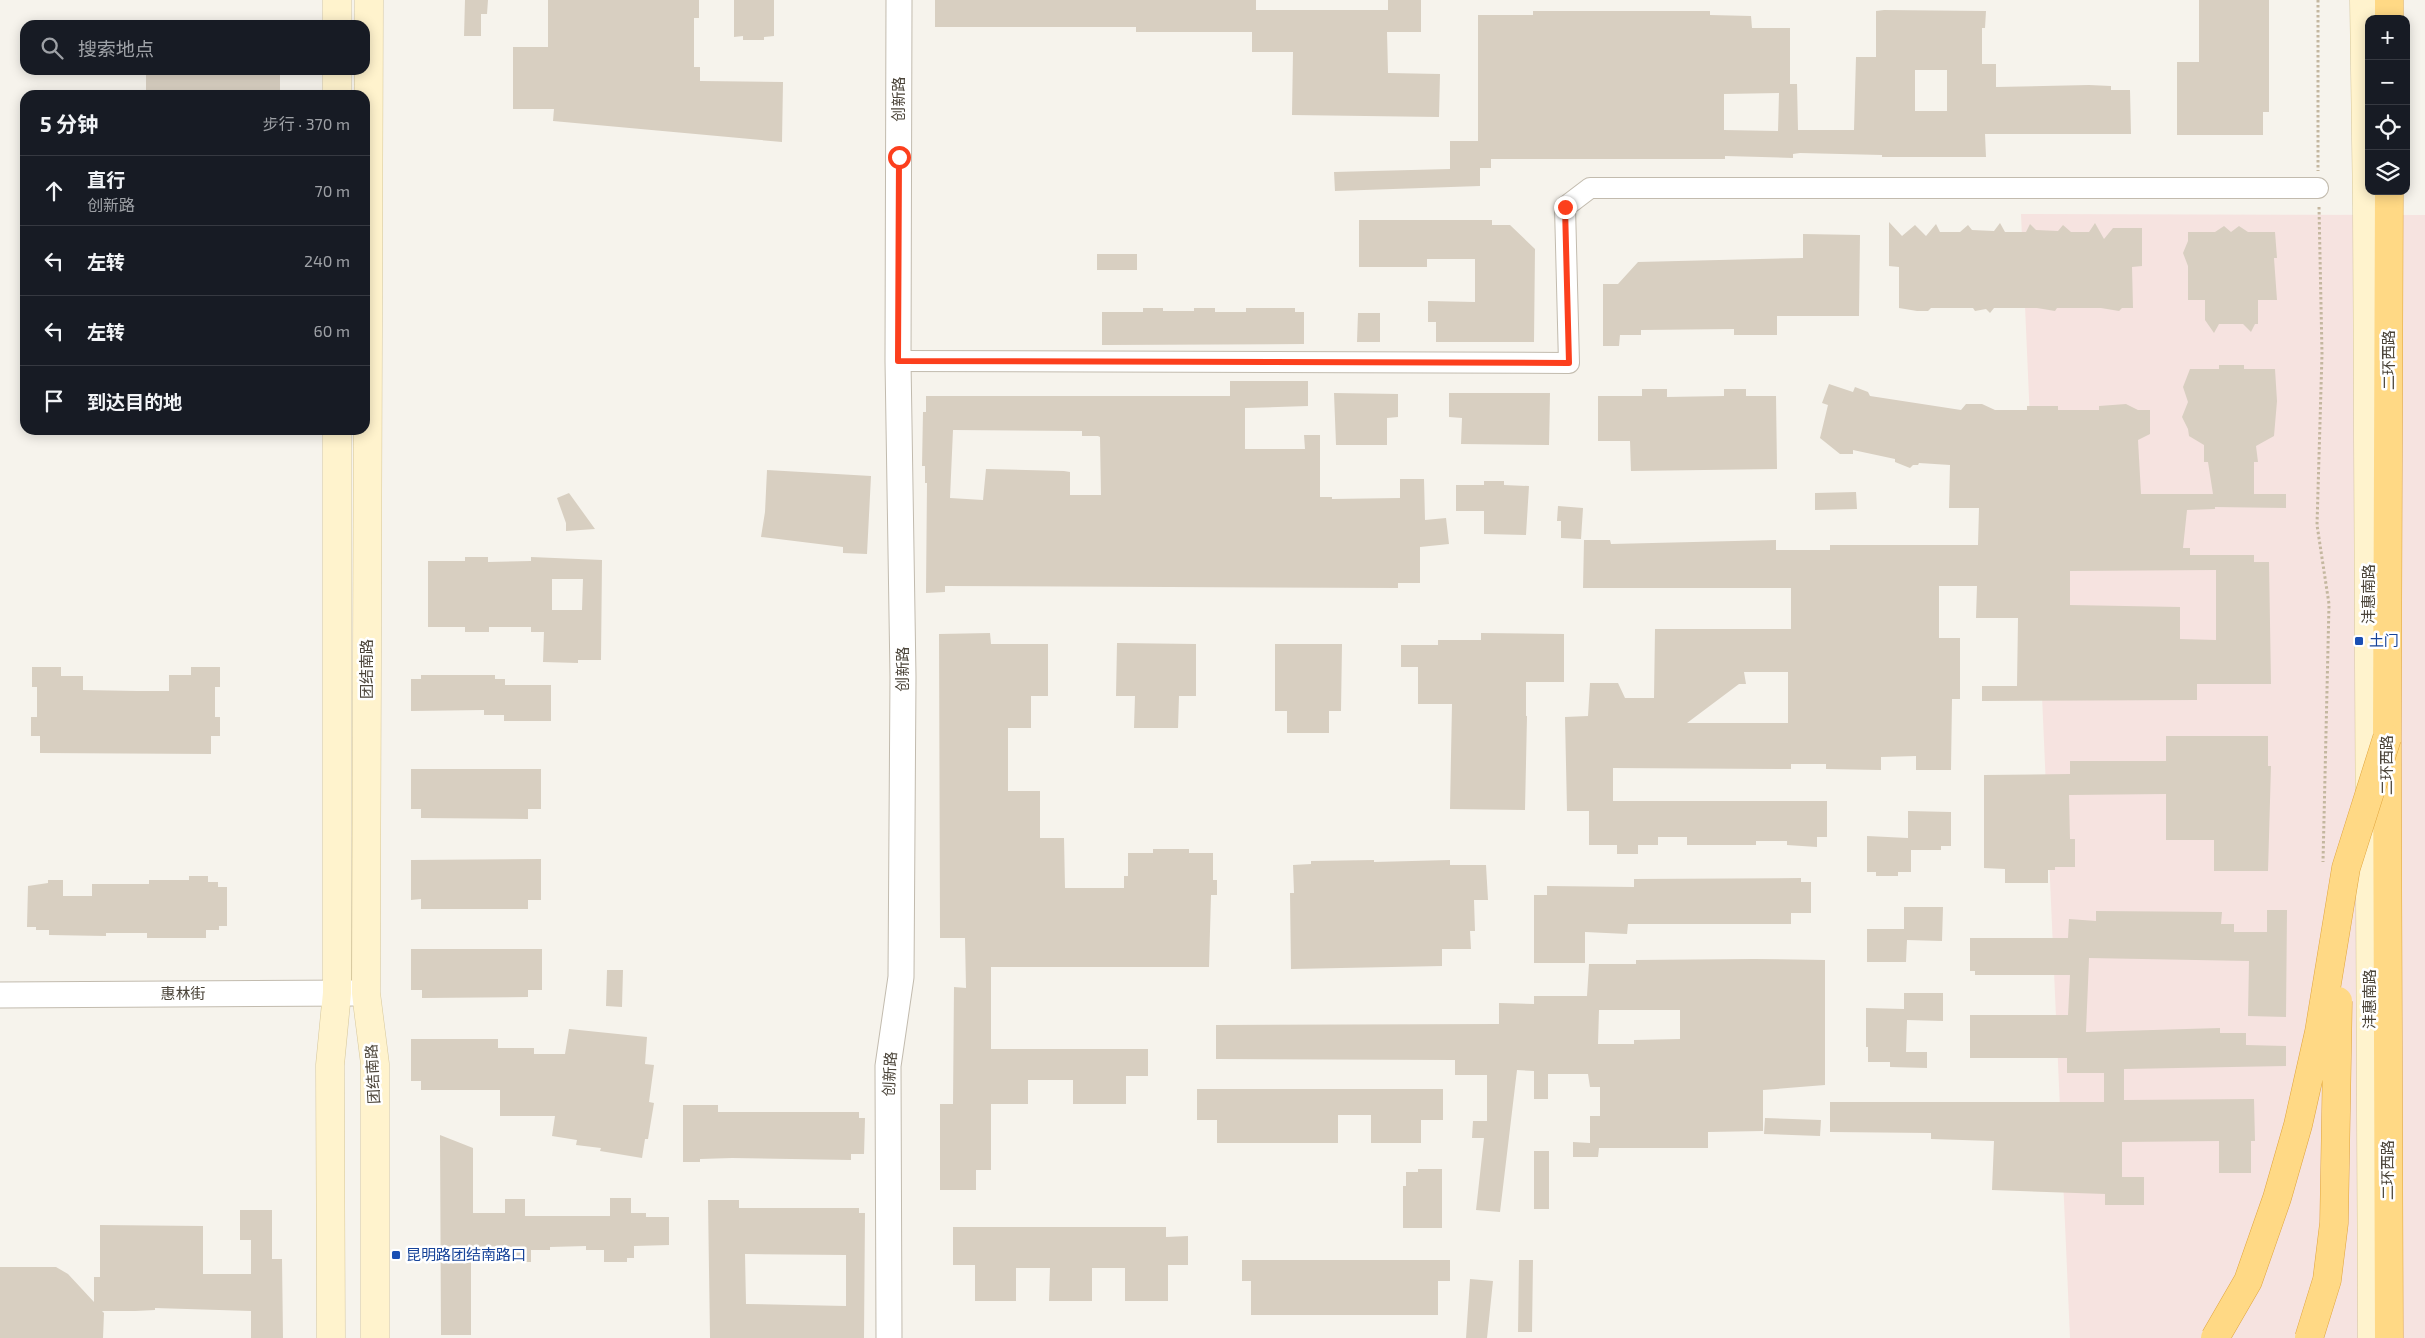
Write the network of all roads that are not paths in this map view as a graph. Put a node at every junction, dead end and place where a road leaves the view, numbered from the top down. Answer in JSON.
{"nodes":[{"id":1,"x":337,"y":0,"type":"edge"},
{"id":2,"x":369,"y":0,"type":"edge"},
{"id":3,"x":899,"y":0,"type":"edge"},
{"id":4,"x":2364,"y":0,"type":"edge"},
{"id":5,"x":2389,"y":0,"type":"edge"},
{"id":6,"x":2389,"y":15,"type":"edge"},
{"id":7,"x":337,"y":20,"type":"edge"},
{"id":8,"x":369,"y":20,"type":"edge"},
{"id":9,"x":337,"y":75,"type":"edge"},
{"id":10,"x":369,"y":75,"type":"edge"},
{"id":11,"x":337,"y":90,"type":"edge"},
{"id":12,"x":369,"y":90,"type":"edge"},
{"id":13,"x":2318,"y":188,"type":"road end"},
{"id":14,"x":2389,"y":195,"type":"edge"},
{"id":15,"x":898,"y":361,"type":"junction"},
{"id":16,"x":337,"y":435,"type":"edge"},
{"id":17,"x":368,"y":435,"type":"edge"},
{"id":18,"x":2387,"y":738,"type":"junction"},
{"id":19,"x":2340,"y":909,"type":"junction"},
{"id":20,"x":337,"y":993,"type":"junction"},
{"id":21,"x":366,"y":993,"type":"junction"},
{"id":22,"x":0,"y":995,"type":"edge"},
{"id":23,"x":331,"y":1338,"type":"edge"},
{"id":24,"x":376,"y":1338,"type":"edge"},
{"id":25,"x":889,"y":1338,"type":"edge"},
{"id":26,"x":2215,"y":1338,"type":"edge"},
{"id":27,"x":2309,"y":1338,"type":"edge"},
{"id":28,"x":2372,"y":1338,"type":"edge"},
{"id":29,"x":2389,"y":1338,"type":"edge"}],
"edges":[{"from":1,"to":7,"type":"main road"},
{"from":2,"to":8,"type":"main road","name":"团结南路"},
{"from":3,"to":15,"type":"street","name":"创新路"},
{"from":4,"to":28,"type":"main road","name":"沣惠南路"},
{"from":5,"to":6,"type":"highway"},
{"from":9,"to":11,"type":"main road"},
{"from":10,"to":12,"type":"main road","name":"团结南路"},
{"from":13,"to":15,"type":"street"},
{"from":14,"to":18,"type":"highway","name":"二环西路"},
{"from":15,"to":25,"type":"street","name":"创新路"},
{"from":16,"to":20,"type":"main road","name":"团结南路"},
{"from":17,"to":21,"type":"main road","name":"团结南路"},
{"from":18,"to":19,"type":"highway","bridge":true},
{"from":18,"to":29,"type":"highway","name":"二环西路"},
{"from":19,"to":26,"type":"highway","bridge":true},
{"from":19,"to":27,"type":"highway","bridge":true},
{"from":20,"to":21,"type":"street","name":"惠林街"},
{"from":20,"to":22,"type":"street","name":"惠林街"},
{"from":20,"to":23,"type":"main road","name":"团结南路"},
{"from":21,"to":24,"type":"main road","name":"团结南路"}]}
